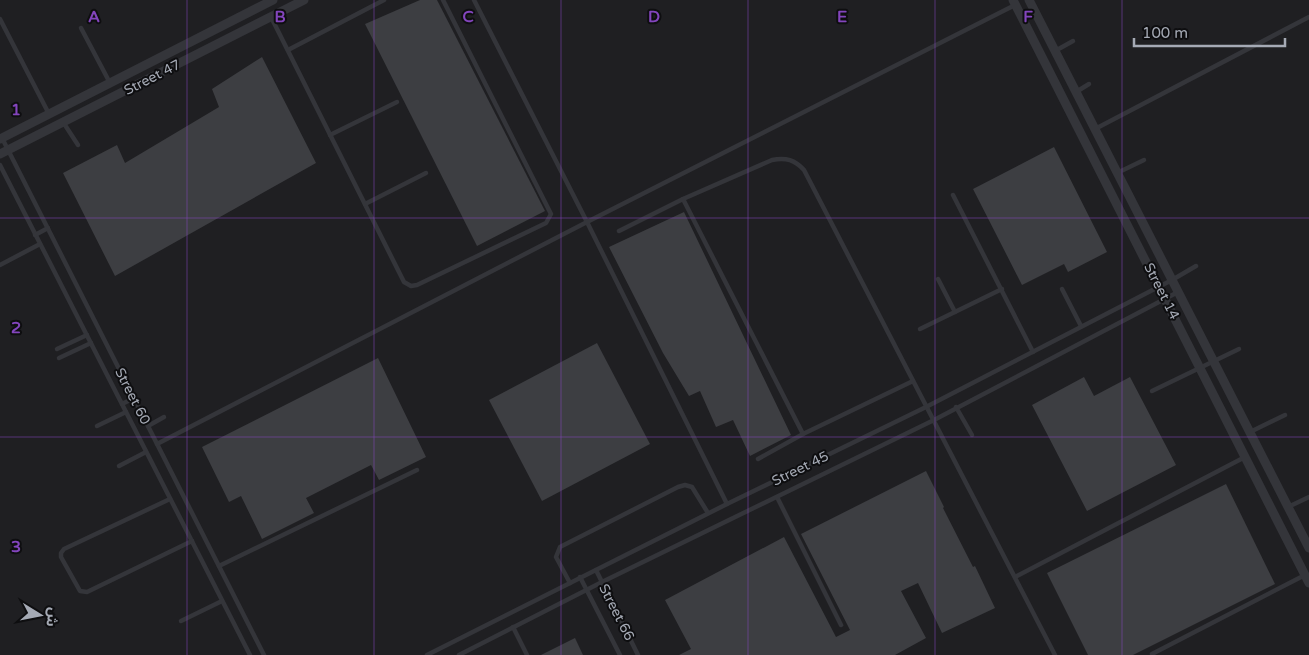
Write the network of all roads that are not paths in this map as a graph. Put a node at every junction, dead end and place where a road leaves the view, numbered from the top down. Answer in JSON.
{"nodes":[{"id":1,"x":273,"y":0,"type":"edge"},
{"id":2,"x":304,"y":0,"type":"edge"},
{"id":3,"x":384,"y":0,"type":"edge"},
{"id":4,"x":443,"y":0,"type":"edge"},
{"id":5,"x":474,"y":0,"type":"edge"},
{"id":6,"x":1029,"y":0,"type":"edge"},
{"id":7,"x":1014,"y":2,"type":"edge"},
{"id":8,"x":292,"y":3,"type":"edge"},
{"id":9,"x":271,"y":17,"type":"junction"},
{"id":10,"x":1309,"y":17,"type":"edge"},
{"id":11,"x":0,"y":19,"type":"edge"},
{"id":12,"x":81,"y":28,"type":"dead end"},
{"id":13,"x":1073,"y":41,"type":"dead end"},
{"id":14,"x":288,"y":50,"type":"junction"},
{"id":15,"x":1055,"y":51,"type":"junction"},
{"id":16,"x":110,"y":83,"type":"junction"},
{"id":17,"x":1089,"y":84,"type":"dead end"},
{"id":18,"x":1076,"y":92,"type":"junction"},
{"id":19,"x":397,"y":102,"type":"dead end"},
{"id":20,"x":49,"y":114,"type":"junction"},
{"id":21,"x":63,"y":122,"type":"junction"},
{"id":22,"x":1095,"y":129,"type":"junction"},
{"id":23,"x":330,"y":135,"type":"junction"},
{"id":24,"x":1,"y":138,"type":"edge"},
{"id":25,"x":78,"y":145,"type":"dead end"},
{"id":26,"x":4,"y":152,"type":"edge"},
{"id":27,"x":1144,"y":160,"type":"dead end"},
{"id":28,"x":0,"y":166,"type":"edge"},
{"id":29,"x":1117,"y":173,"type":"junction"},
{"id":30,"x":426,"y":174,"type":"dead end"},
{"id":31,"x":953,"y":195,"type":"dead end"},
{"id":32,"x":683,"y":199,"type":"junction"},
{"id":33,"x":365,"y":204,"type":"junction"},
{"id":34,"x":587,"y":222,"type":"junction"},
{"id":35,"x":48,"y":228,"type":"junction"},
{"id":36,"x":619,"y":231,"type":"dead end"},
{"id":37,"x":35,"y":235,"type":"junction"},
{"id":38,"x":40,"y":244,"type":"junction"},
{"id":39,"x":0,"y":265,"type":"edge"},
{"id":40,"x":1196,"y":266,"type":"dead end"},
{"id":41,"x":938,"y":279,"type":"dead end"},
{"id":42,"x":1172,"y":280,"type":"junction"},
{"id":43,"x":1160,"y":286,"type":"junction"},
{"id":44,"x":1002,"y":289,"type":"junction"},
{"id":45,"x":1062,"y":289,"type":"dead end"},
{"id":46,"x":1178,"y":292,"type":"junction"},
{"id":47,"x":1166,"y":298,"type":"junction"},
{"id":48,"x":954,"y":312,"type":"junction"},
{"id":49,"x":1081,"y":326,"type":"junction"},
{"id":50,"x":920,"y":329,"type":"dead end"},
{"id":51,"x":86,"y":335,"type":"junction"},
{"id":52,"x":91,"y":343,"type":"junction"},
{"id":53,"x":1239,"y":348,"type":"dead end"},
{"id":54,"x":57,"y":349,"type":"dead end"},
{"id":55,"x":1034,"y":352,"type":"junction"},
{"id":56,"x":59,"y":358,"type":"dead end"},
{"id":57,"x":1213,"y":361,"type":"junction"},
{"id":58,"x":1200,"y":368,"type":"junction"},
{"id":59,"x":913,"y":381,"type":"junction"},
{"id":60,"x":1152,"y":391,"type":"dead end"},
{"id":61,"x":134,"y":398,"type":"junction"},
{"id":62,"x":122,"y":404,"type":"junction"},
{"id":63,"x":926,"y":407,"type":"junction"},
{"id":64,"x":956,"y":408,"type":"junction"},
{"id":65,"x":126,"y":412,"type":"junction"},
{"id":66,"x":1285,"y":415,"type":"dead end"},
{"id":67,"x":164,"y":417,"type":"dead end"},
{"id":68,"x":934,"y":420,"type":"junction"},
{"id":69,"x":97,"y":426,"type":"dead end"},
{"id":70,"x":148,"y":426,"type":"junction"},
{"id":71,"x":1250,"y":432,"type":"junction"},
{"id":72,"x":804,"y":434,"type":"junction"},
{"id":73,"x":972,"y":435,"type":"dead end"},
{"id":74,"x":157,"y":444,"type":"junction"},
{"id":75,"x":146,"y":452,"type":"junction"},
{"id":76,"x":1245,"y":457,"type":"junction"},
{"id":77,"x":758,"y":459,"type":"dead end"},
{"id":78,"x":119,"y":466,"type":"dead end"},
{"id":79,"x":418,"y":470,"type":"dead end"},
{"id":80,"x":776,"y":497,"type":"junction"},
{"id":81,"x":1309,"y":497,"type":"edge"},
{"id":82,"x":170,"y":499,"type":"junction"},
{"id":83,"x":727,"y":504,"type":"junction"},
{"id":84,"x":1288,"y":507,"type":"junction"},
{"id":85,"x":708,"y":513,"type":"junction"},
{"id":86,"x":192,"y":541,"type":"junction"},
{"id":87,"x":1309,"y":548,"type":"edge"},
{"id":88,"x":219,"y":566,"type":"junction"},
{"id":89,"x":596,"y":570,"type":"junction"},
{"id":90,"x":1015,"y":577,"type":"junction"},
{"id":91,"x":580,"y":578,"type":"junction"},
{"id":92,"x":1307,"y":579,"type":"edge"},
{"id":93,"x":602,"y":582,"type":"junction"},
{"id":94,"x":570,"y":583,"type":"junction"},
{"id":95,"x":587,"y":590,"type":"junction"},
{"id":96,"x":222,"y":601,"type":"junction"},
{"id":97,"x":181,"y":621,"type":"dead end"},
{"id":98,"x":841,"y":626,"type":"dead end"},
{"id":99,"x":513,"y":627,"type":"junction"},
{"id":100,"x":465,"y":654,"type":"edge"},
{"id":101,"x":1152,"y":654,"type":"dead end"},
{"id":102,"x":250,"y":655,"type":"edge"},
{"id":103,"x":264,"y":655,"type":"edge"},
{"id":104,"x":427,"y":655,"type":"edge"},
{"id":105,"x":459,"y":655,"type":"edge"},
{"id":106,"x":527,"y":655,"type":"edge"},
{"id":107,"x":620,"y":655,"type":"edge"},
{"id":108,"x":638,"y":655,"type":"edge"},
{"id":109,"x":1055,"y":655,"type":"edge"}],
"edges":[{"from":1,"to":16,"type":"street","name":"Street 47"},
{"from":2,"to":8,"type":"street","name":"Street 47"},
{"from":3,"to":14,"type":"lane"},
{"from":4,"to":33,"type":"lane"},
{"from":5,"to":34,"type":"lane"},
{"from":6,"to":15,"type":"street","name":"Street 14"},
{"from":7,"to":34,"type":"lane"},
{"from":7,"to":43,"type":"street","name":"Street 14"},
{"from":8,"to":9,"type":"street","name":"Street 47"},
{"from":9,"to":14,"type":"lane"},
{"from":9,"to":21,"type":"street","name":"Street 47"},
{"from":10,"to":22,"type":"lane"},
{"from":11,"to":20,"type":"lane"},
{"from":12,"to":16,"type":"lane"},
{"from":13,"to":15,"type":"lane"},
{"from":14,"to":23,"type":"lane"},
{"from":15,"to":18,"type":"street","name":"Street 14"},
{"from":16,"to":20,"type":"street","name":"Street 47"},
{"from":17,"to":18,"type":"lane"},
{"from":18,"to":22,"type":"street","name":"Street 14"},
{"from":19,"to":23,"type":"lane"},
{"from":20,"to":24,"type":"street","name":"Street 47"},
{"from":21,"to":25,"type":"lane"},
{"from":21,"to":26,"type":"street","name":"Street 47"},
{"from":22,"to":29,"type":"street","name":"Street 14"},
{"from":23,"to":33,"type":"lane"},
{"from":24,"to":26,"type":"lane","name":"Street 60"},
{"from":26,"to":35,"type":"lane","name":"Street 60"},
{"from":27,"to":29,"type":"lane"},
{"from":28,"to":37,"type":"lane","name":"Street 60"},
{"from":29,"to":42,"type":"street","name":"Street 14"},
{"from":30,"to":33,"type":"lane"},
{"from":31,"to":44,"type":"lane"},
{"from":32,"to":36,"type":"lane"},
{"from":32,"to":59,"type":"lane"},
{"from":32,"to":72,"type":"lane"},
{"from":34,"to":74,"type":"lane"},
{"from":34,"to":83,"type":"lane"},
{"from":35,"to":37,"type":"lane"},
{"from":35,"to":61,"type":"lane","name":"Street 60"},
{"from":37,"to":38,"type":"lane","name":"Street 60"},
{"from":38,"to":39,"type":"lane"},
{"from":38,"to":51,"type":"lane","name":"Street 60"},
{"from":40,"to":42,"type":"lane","name":"Street 45"},
{"from":41,"to":48,"type":"lane"},
{"from":42,"to":43,"type":"lane","name":"Street 45"},
{"from":42,"to":46,"type":"street","name":"Street 14"},
{"from":43,"to":47,"type":"street","name":"Street 14"},
{"from":43,"to":49,"type":"lane","name":"Street 45"},
{"from":44,"to":48,"type":"lane"},
{"from":44,"to":55,"type":"lane"},
{"from":45,"to":49,"type":"lane"},
{"from":46,"to":47,"type":"lane","name":"Street 45"},
{"from":46,"to":57,"type":"street","name":"Street 14"},
{"from":47,"to":58,"type":"street","name":"Street 14"},
{"from":47,"to":64,"type":"lane","name":"Street 45"},
{"from":48,"to":50,"type":"lane"},
{"from":49,"to":55,"type":"lane","name":"Street 45"},
{"from":51,"to":52,"type":"lane","name":"Street 60"},
{"from":51,"to":54,"type":"lane"},
{"from":52,"to":56,"type":"lane"},
{"from":52,"to":62,"type":"lane","name":"Street 60"},
{"from":53,"to":57,"type":"lane"},
{"from":55,"to":63,"type":"lane","name":"Street 45"},
{"from":57,"to":58,"type":"lane"},
{"from":57,"to":71,"type":"street","name":"Street 14"},
{"from":58,"to":60,"type":"lane"},
{"from":58,"to":76,"type":"street","name":"Street 14"},
{"from":59,"to":63,"type":"lane"},
{"from":59,"to":72,"type":"lane"},
{"from":61,"to":62,"type":"lane"},
{"from":61,"to":70,"type":"lane","name":"Street 60"},
{"from":62,"to":65,"type":"lane","name":"Street 60"},
{"from":63,"to":68,"type":"lane"},
{"from":63,"to":83,"type":"lane","name":"Street 45"},
{"from":64,"to":68,"type":"lane","name":"Street 45"},
{"from":64,"to":73,"type":"lane"},
{"from":65,"to":69,"type":"lane"},
{"from":65,"to":75,"type":"lane","name":"Street 60"},
{"from":66,"to":71,"type":"lane"},
{"from":67,"to":70,"type":"lane"},
{"from":68,"to":80,"type":"lane","name":"Street 45"},
{"from":68,"to":90,"type":"lane"},
{"from":70,"to":74,"type":"lane","name":"Street 60"},
{"from":71,"to":84,"type":"street","name":"Street 14"},
{"from":72,"to":77,"type":"lane"},
{"from":74,"to":88,"type":"lane","name":"Street 60"},
{"from":75,"to":78,"type":"lane"},
{"from":75,"to":82,"type":"lane","name":"Street 60"},
{"from":76,"to":90,"type":"lane"},
{"from":76,"to":92,"type":"street","name":"Street 14"},
{"from":79,"to":88,"type":"lane"},
{"from":80,"to":93,"type":"lane","name":"Street 45"},
{"from":80,"to":98,"type":"lane"},
{"from":81,"to":84,"type":"lane"},
{"from":82,"to":86,"type":"lane","name":"Street 60"},
{"from":82,"to":86,"type":"lane"},
{"from":83,"to":85,"type":"lane","name":"Street 45"},
{"from":84,"to":87,"type":"street","name":"Street 14"},
{"from":85,"to":89,"type":"lane","name":"Street 45"},
{"from":85,"to":94,"type":"lane"},
{"from":86,"to":96,"type":"lane","name":"Street 60"},
{"from":88,"to":103,"type":"lane","name":"Street 60"},
{"from":89,"to":91,"type":"lane","name":"Street 45"},
{"from":89,"to":93,"type":"lane","name":"Street 66"},
{"from":90,"to":109,"type":"lane"},
{"from":91,"to":94,"type":"lane","name":"Street 45"},
{"from":91,"to":95,"type":"lane","name":"Street 66"},
{"from":92,"to":101,"type":"lane"},
{"from":93,"to":95,"type":"lane","name":"Street 45"},
{"from":93,"to":108,"type":"lane","name":"Street 66"},
{"from":94,"to":104,"type":"lane","name":"Street 45"},
{"from":95,"to":99,"type":"lane","name":"Street 45"},
{"from":95,"to":107,"type":"lane","name":"Street 66"},
{"from":96,"to":97,"type":"lane"},
{"from":96,"to":102,"type":"lane","name":"Street 60"},
{"from":99,"to":100,"type":"lane","name":"Street 45"},
{"from":99,"to":106,"type":"lane"},
{"from":100,"to":105,"type":"lane","name":"Street 45"}]}
